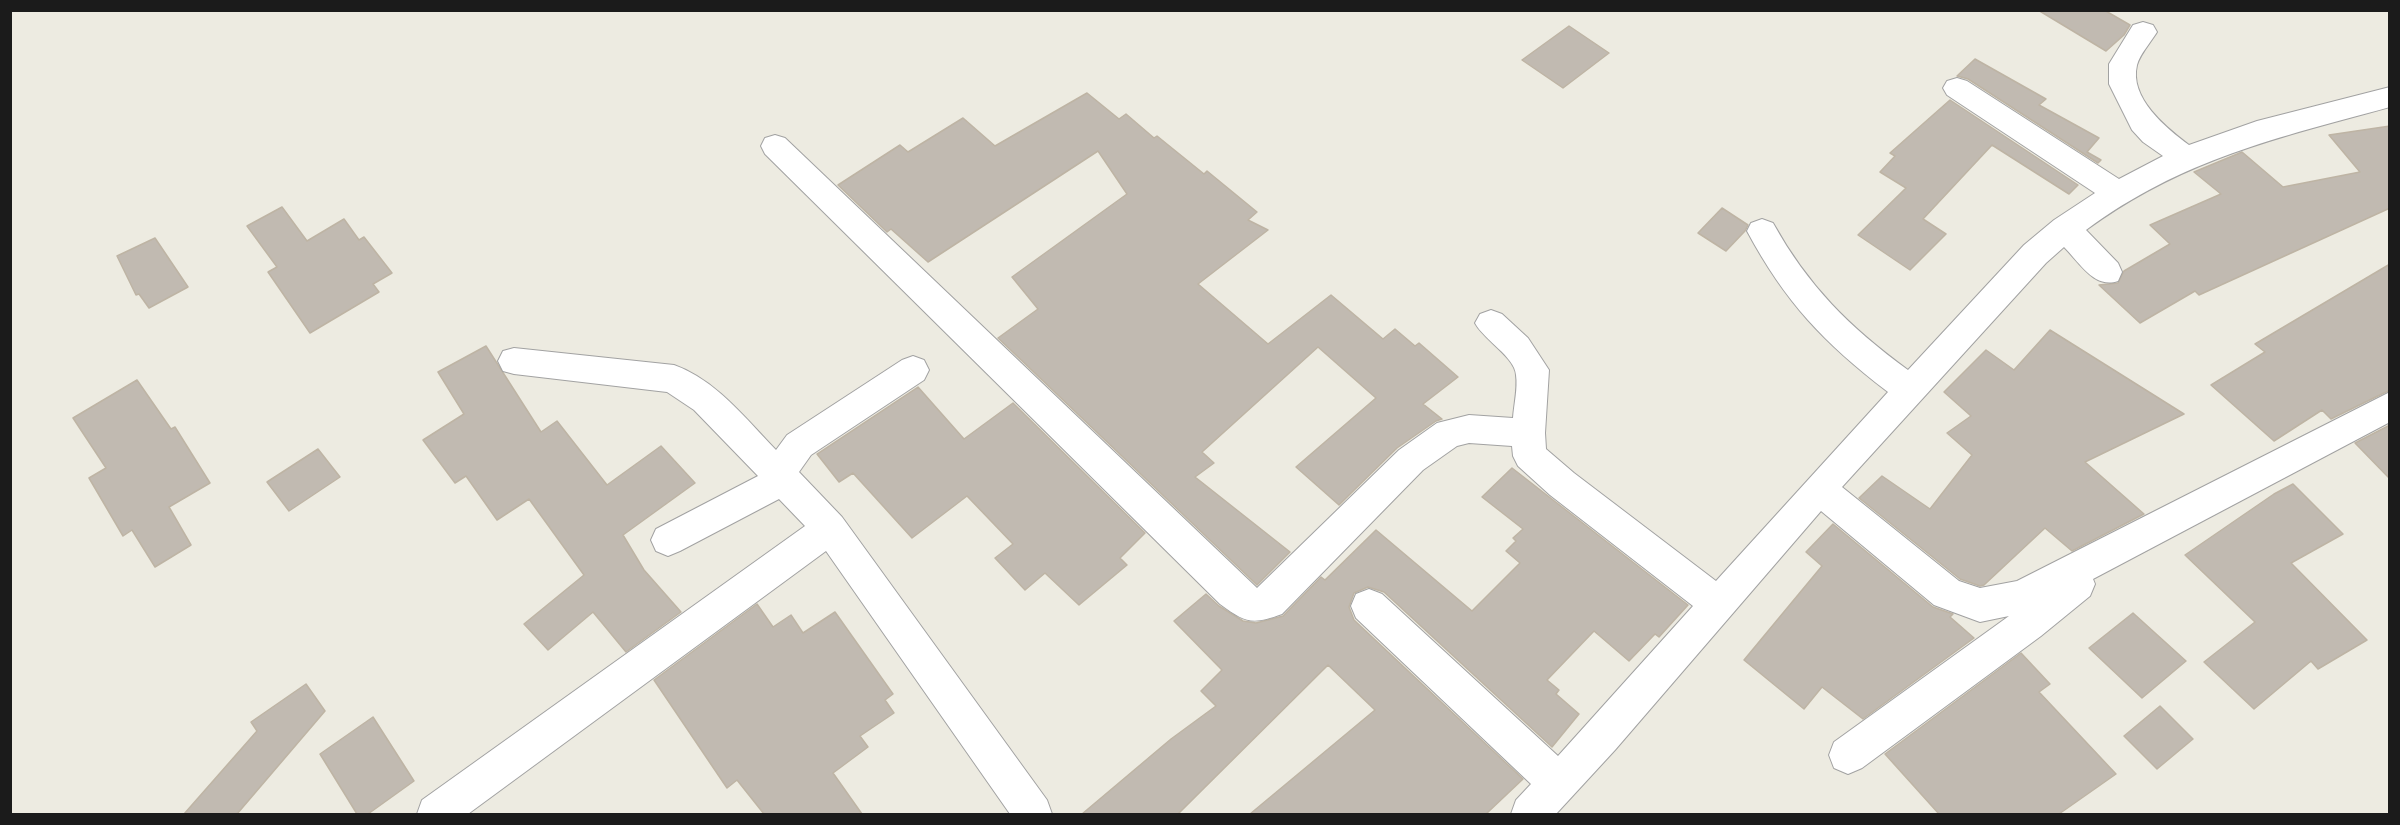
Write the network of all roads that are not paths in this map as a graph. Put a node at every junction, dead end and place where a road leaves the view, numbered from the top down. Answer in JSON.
{"nodes":[{"id":1,"x":2143,"y":32,"type":"dead end"},
{"id":2,"x":1957,"y":88,"type":"dead end"},
{"id":3,"x":2390,"y":97,"type":"edge"},
{"id":4,"x":775,"y":146,"type":"dead end"},
{"id":5,"x":2187,"y":159,"type":"junction"},
{"id":6,"x":2117,"y":193,"type":"junction"},
{"id":7,"x":2065,"y":228,"type":"junction"},
{"id":8,"x":1762,"y":231,"type":"dead end"},
{"id":9,"x":2106,"y":272,"type":"dead end"},
{"id":10,"x":1491,"y":323,"type":"dead end"},
{"id":11,"x":514,"y":361,"type":"dead end"},
{"id":12,"x":913,"y":370,"type":"dead end"},
{"id":13,"x":1910,"y":390,"type":"junction"},
{"id":14,"x":2390,"y":406,"type":"edge"},
{"id":15,"x":1528,"y":433,"type":"junction"},
{"id":16,"x":780,"y":478,"type":"junction"},
{"id":17,"x":1819,"y":489,"type":"junction"},
{"id":18,"x":830,"y":528,"type":"junction"},
{"id":19,"x":668,"y":540,"type":"dead end"},
{"id":20,"x":2125,"y":544,"type":"junction"},
{"id":21,"x":1718,"y":604,"type":"junction"},
{"id":22,"x":1369,"y":606,"type":"dead end"},
{"id":23,"x":1848,"y":755,"type":"dead end"},
{"id":24,"x":1559,"y":784,"type":"junction"},
{"id":25,"x":436,"y":814,"type":"edge"},
{"id":26,"x":1033,"y":814,"type":"edge"},
{"id":27,"x":1530,"y":814,"type":"edge"}],
"edges":[{"from":1,"to":5,"type":"street"},
{"from":2,"to":6,"type":"street"},
{"from":3,"to":5,"type":"street"},
{"from":4,"to":15,"type":"street"},
{"from":5,"to":6,"type":"street"},
{"from":6,"to":7,"type":"street"},
{"from":7,"to":9,"type":"street"},
{"from":7,"to":13,"type":"street"},
{"from":8,"to":13,"type":"street"},
{"from":10,"to":15,"type":"street"},
{"from":11,"to":16,"type":"street"},
{"from":12,"to":16,"type":"street"},
{"from":13,"to":17,"type":"street"},
{"from":14,"to":20,"type":"street"},
{"from":15,"to":21,"type":"street"},
{"from":16,"to":18,"type":"street"},
{"from":16,"to":19,"type":"street"},
{"from":17,"to":20,"type":"street"},
{"from":17,"to":21,"type":"street"},
{"from":18,"to":25,"type":"street"},
{"from":18,"to":26,"type":"street"},
{"from":20,"to":23,"type":"street"},
{"from":21,"to":24,"type":"street"},
{"from":22,"to":24,"type":"street"},
{"from":24,"to":27,"type":"street"}]}
